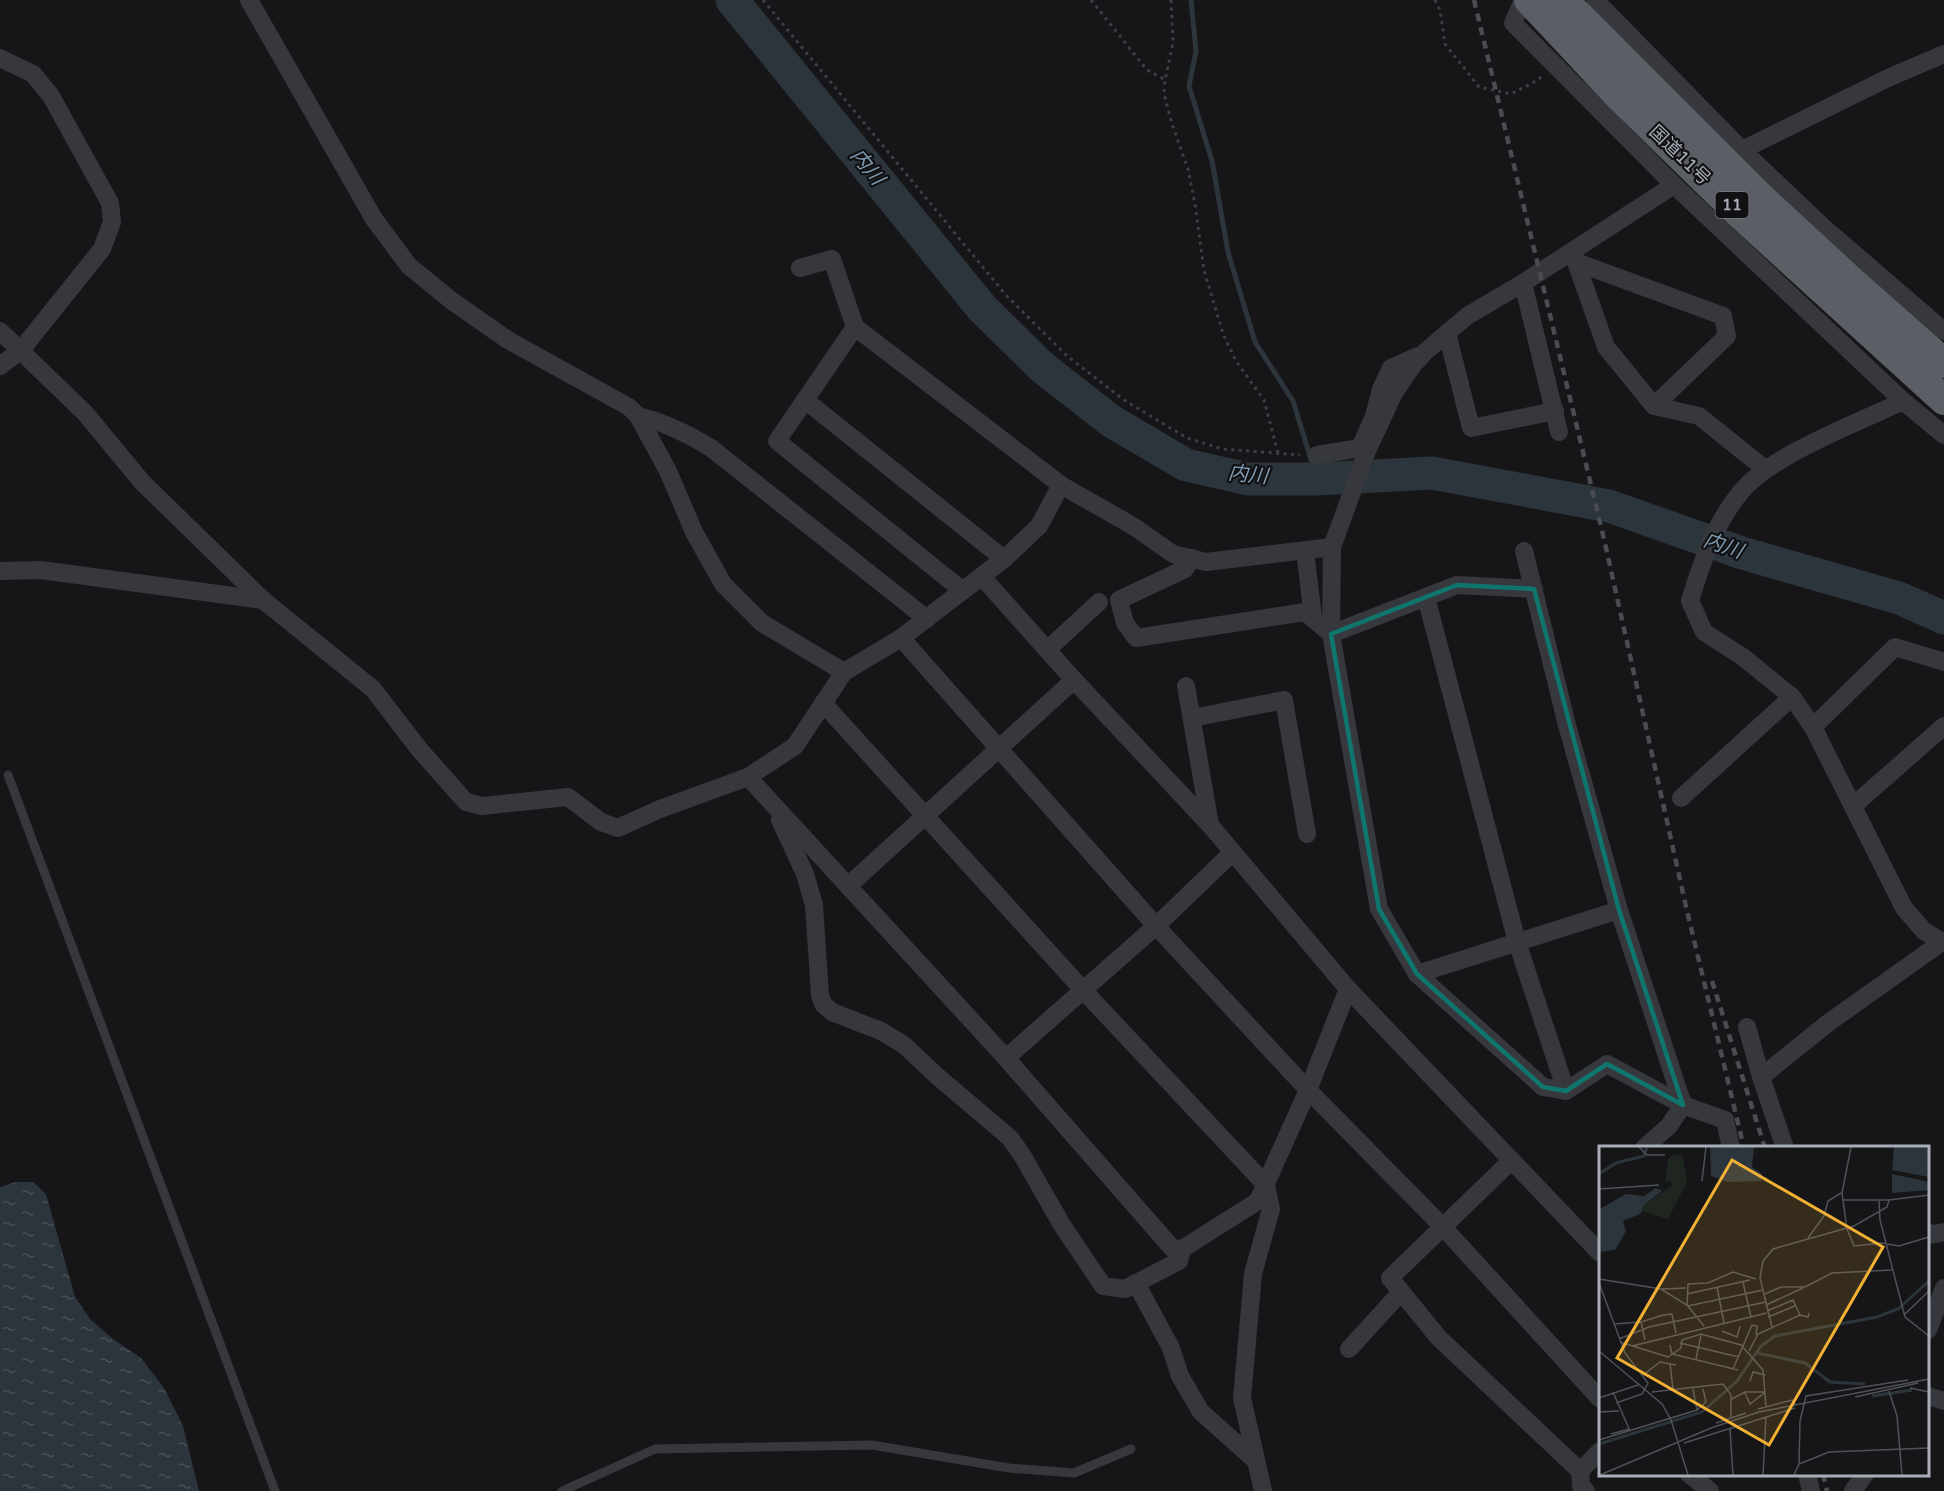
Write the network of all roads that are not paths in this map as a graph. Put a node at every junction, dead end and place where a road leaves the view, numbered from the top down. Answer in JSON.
{"nodes":[{"id":1,"x":249,"y":0,"type":"edge"},
{"id":2,"x":1523,"y":0,"type":"edge"},
{"id":3,"x":1529,"y":0,"type":"edge"},
{"id":4,"x":1563,"y":0,"type":"edge"},
{"id":5,"x":1595,"y":0,"type":"edge"},
{"id":6,"x":1944,"y":54,"type":"edge"},
{"id":7,"x":0,"y":58,"type":"edge"},
{"id":8,"x":1742,"y":150,"type":"junction"},
{"id":9,"x":1674,"y":185,"type":"junction"},
{"id":10,"x":1573,"y":257,"type":"junction"},
{"id":11,"x":800,"y":268,"type":"dead end"},
{"id":12,"x":1523,"y":283,"type":"junction"},
{"id":13,"x":855,"y":327,"type":"junction"},
{"id":14,"x":0,"y":331,"type":"edge"},
{"id":15,"x":1944,"y":331,"type":"edge"},
{"id":16,"x":1447,"y":333,"type":"junction"},
{"id":17,"x":21,"y":350,"type":"junction"},
{"id":18,"x":1425,"y":352,"type":"junction"},
{"id":19,"x":1944,"y":363,"type":"edge"},
{"id":20,"x":0,"y":366,"type":"edge"},
{"id":21,"x":806,"y":399,"type":"junction"},
{"id":22,"x":1944,"y":400,"type":"edge"},
{"id":23,"x":1903,"y":401,"type":"junction"},
{"id":24,"x":1654,"y":406,"type":"junction"},
{"id":25,"x":1555,"y":411,"type":"junction"},
{"id":26,"x":638,"y":416,"type":"junction"},
{"id":27,"x":1559,"y":432,"type":"dead end"},
{"id":28,"x":1944,"y":435,"type":"edge"},
{"id":29,"x":1317,"y":455,"type":"dead end"},
{"id":30,"x":1766,"y":469,"type":"junction"},
{"id":31,"x":1061,"y":485,"type":"junction"},
{"id":32,"x":1332,"y":547,"type":"junction"},
{"id":33,"x":1305,"y":551,"type":"junction"},
{"id":34,"x":1524,"y":551,"type":"dead end"},
{"id":35,"x":1192,"y":558,"type":"junction"},
{"id":36,"x":1004,"y":559,"type":"junction"},
{"id":37,"x":0,"y":571,"type":"edge"},
{"id":38,"x":982,"y":577,"type":"junction"},
{"id":39,"x":1534,"y":589,"type":"junction"},
{"id":40,"x":963,"y":591,"type":"junction"},
{"id":41,"x":1426,"y":597,"type":"junction"},
{"id":42,"x":263,"y":600,"type":"junction"},
{"id":43,"x":1099,"y":602,"type":"dead end"},
{"id":44,"x":1312,"y":617,"type":"junction"},
{"id":45,"x":927,"y":619,"type":"junction"},
{"id":46,"x":1330,"y":634,"type":"junction"},
{"id":47,"x":901,"y":638,"type":"junction"},
{"id":48,"x":1047,"y":650,"type":"junction"},
{"id":49,"x":1944,"y":662,"type":"edge"},
{"id":50,"x":844,"y":672,"type":"junction"},
{"id":51,"x":1074,"y":680,"type":"junction"},
{"id":52,"x":1186,"y":686,"type":"dead end"},
{"id":53,"x":1792,"y":698,"type":"junction"},
{"id":54,"x":823,"y":704,"type":"junction"},
{"id":55,"x":1192,"y":718,"type":"junction"},
{"id":56,"x":1944,"y":726,"type":"edge"},
{"id":57,"x":1813,"y":727,"type":"junction"},
{"id":58,"x":999,"y":748,"type":"junction"},
{"id":59,"x":8,"y":775,"type":"dead end"},
{"id":60,"x":748,"y":777,"type":"junction"},
{"id":61,"x":1681,"y":798,"type":"dead end"},
{"id":62,"x":773,"y":804,"type":"junction"},
{"id":63,"x":1853,"y":806,"type":"junction"},
{"id":64,"x":925,"y":816,"type":"junction"},
{"id":65,"x":1210,"y":825,"type":"junction"},
{"id":66,"x":1307,"y":834,"type":"dead end"},
{"id":67,"x":1233,"y":852,"type":"junction"},
{"id":68,"x":848,"y":886,"type":"junction"},
{"id":69,"x":1619,"y":910,"type":"junction"},
{"id":70,"x":1156,"y":926,"type":"junction"},
{"id":71,"x":1517,"y":942,"type":"junction"},
{"id":72,"x":1943,"y":942,"type":"edge"},
{"id":73,"x":1417,"y":974,"type":"junction"},
{"id":74,"x":1348,"y":989,"type":"junction"},
{"id":75,"x":1083,"y":990,"type":"junction"},
{"id":76,"x":1746,"y":1026,"type":"dead end"},
{"id":77,"x":1006,"y":1058,"type":"junction"},
{"id":78,"x":1761,"y":1077,"type":"junction"},
{"id":79,"x":1308,"y":1090,"type":"junction"},
{"id":80,"x":1566,"y":1091,"type":"junction"},
{"id":81,"x":1683,"y":1105,"type":"junction"},
{"id":82,"x":1646,"y":1146,"type":"edge"},
{"id":83,"x":1731,"y":1146,"type":"edge"},
{"id":84,"x":1784,"y":1146,"type":"edge"},
{"id":85,"x":1512,"y":1160,"type":"junction"},
{"id":86,"x":1266,"y":1185,"type":"junction"},
{"id":87,"x":1443,"y":1227,"type":"junction"},
{"id":88,"x":1944,"y":1232,"type":"edge"},
{"id":89,"x":1929,"y":1234,"type":"edge"},
{"id":90,"x":1182,"y":1249,"type":"junction"},
{"id":91,"x":1599,"y":1252,"type":"edge"},
{"id":92,"x":1136,"y":1283,"type":"junction"},
{"id":93,"x":1944,"y":1288,"type":"edge"},
{"id":94,"x":1401,"y":1292,"type":"junction"},
{"id":95,"x":1929,"y":1327,"type":"edge"},
{"id":96,"x":1349,"y":1349,"type":"dead end"},
{"id":97,"x":1929,"y":1396,"type":"edge"},
{"id":98,"x":1599,"y":1398,"type":"edge"},
{"id":99,"x":1944,"y":1401,"type":"edge"},
{"id":100,"x":1131,"y":1449,"type":"dead end"},
{"id":101,"x":1599,"y":1452,"type":"edge"},
{"id":102,"x":1255,"y":1460,"type":"junction"},
{"id":103,"x":1580,"y":1471,"type":"junction"},
{"id":104,"x":1691,"y":1476,"type":"edge"},
{"id":105,"x":1807,"y":1476,"type":"edge"},
{"id":106,"x":1864,"y":1476,"type":"edge"},
{"id":107,"x":275,"y":1491,"type":"edge"},
{"id":108,"x":562,"y":1491,"type":"edge"},
{"id":109,"x":1263,"y":1491,"type":"edge"},
{"id":110,"x":1586,"y":1491,"type":"edge"},
{"id":111,"x":1710,"y":1491,"type":"edge"},
{"id":112,"x":1811,"y":1491,"type":"edge"},
{"id":113,"x":1853,"y":1491,"type":"edge"}],
"edges":[{"from":1,"to":26,"type":"street"},
{"from":2,"to":9,"type":"street"},
{"from":3,"to":22,"type":"highway","name":"国道11号","number":"11"},
{"from":4,"to":19,"type":"highway","name":"国道11号","number":"11"},
{"from":5,"to":8,"type":"street"},
{"from":6,"to":8,"type":"street"},
{"from":7,"to":17,"type":"street"},
{"from":8,"to":15,"type":"street"},
{"from":9,"to":10,"type":"street"},
{"from":9,"to":23,"type":"street"},
{"from":10,"to":12,"type":"street"},
{"from":10,"to":24,"type":"street"},
{"from":10,"to":24,"type":"street"},
{"from":11,"to":13,"type":"street"},
{"from":12,"to":16,"type":"street"},
{"from":12,"to":25,"type":"street"},
{"from":13,"to":21,"type":"street"},
{"from":13,"to":31,"type":"street"},
{"from":14,"to":17,"type":"street"},
{"from":16,"to":18,"type":"street"},
{"from":16,"to":25,"type":"street"},
{"from":17,"to":20,"type":"street"},
{"from":17,"to":42,"type":"street"},
{"from":18,"to":29,"type":"street"},
{"from":18,"to":32,"type":"street"},
{"from":21,"to":36,"type":"street"},
{"from":21,"to":40,"type":"street"},
{"from":23,"to":28,"type":"street"},
{"from":23,"to":30,"type":"street"},
{"from":24,"to":30,"type":"street"},
{"from":25,"to":27,"type":"street"},
{"from":26,"to":45,"type":"street"},
{"from":26,"to":50,"type":"street"},
{"from":30,"to":53,"type":"street"},
{"from":31,"to":35,"type":"street"},
{"from":31,"to":36,"type":"street"},
{"from":32,"to":33,"type":"street"},
{"from":32,"to":46,"type":"street"},
{"from":33,"to":35,"type":"street"},
{"from":33,"to":44,"type":"street"},
{"from":34,"to":39,"type":"street"},
{"from":35,"to":44,"type":"street"},
{"from":36,"to":38,"type":"street"},
{"from":37,"to":42,"type":"street"},
{"from":38,"to":40,"type":"street"},
{"from":38,"to":48,"type":"street"},
{"from":39,"to":41,"type":"street"},
{"from":39,"to":69,"type":"street"},
{"from":40,"to":45,"type":"street"},
{"from":41,"to":46,"type":"street"},
{"from":41,"to":71,"type":"street"},
{"from":42,"to":60,"type":"street"},
{"from":43,"to":48,"type":"street"},
{"from":44,"to":46,"type":"street"},
{"from":45,"to":47,"type":"street"},
{"from":46,"to":73,"type":"street"},
{"from":47,"to":50,"type":"street"},
{"from":47,"to":58,"type":"street"},
{"from":48,"to":51,"type":"street"},
{"from":49,"to":57,"type":"street"},
{"from":50,"to":54,"type":"street"},
{"from":51,"to":58,"type":"street"},
{"from":51,"to":65,"type":"street"},
{"from":52,"to":55,"type":"street"},
{"from":53,"to":57,"type":"street"},
{"from":53,"to":61,"type":"street"},
{"from":54,"to":60,"type":"street"},
{"from":54,"to":64,"type":"street"},
{"from":55,"to":65,"type":"street"},
{"from":55,"to":66,"type":"street"},
{"from":56,"to":63,"type":"street"},
{"from":57,"to":63,"type":"street"},
{"from":58,"to":64,"type":"street"},
{"from":58,"to":70,"type":"street"},
{"from":59,"to":107,"type":"lane"},
{"from":60,"to":62,"type":"street"},
{"from":62,"to":68,"type":"street"},
{"from":62,"to":92,"type":"street"},
{"from":63,"to":72,"type":"street"},
{"from":64,"to":68,"type":"street"},
{"from":64,"to":75,"type":"street"},
{"from":65,"to":67,"type":"street"},
{"from":67,"to":70,"type":"street"},
{"from":67,"to":74,"type":"street"},
{"from":68,"to":77,"type":"street"},
{"from":69,"to":71,"type":"street"},
{"from":69,"to":81,"type":"street"},
{"from":70,"to":75,"type":"street"},
{"from":70,"to":79,"type":"street"},
{"from":71,"to":73,"type":"street"},
{"from":71,"to":80,"type":"street"},
{"from":72,"to":78,"type":"street"},
{"from":73,"to":80,"type":"street"},
{"from":74,"to":79,"type":"street"},
{"from":74,"to":85,"type":"street"},
{"from":75,"to":77,"type":"street"},
{"from":75,"to":86,"type":"street"},
{"from":76,"to":78,"type":"street"},
{"from":77,"to":90,"type":"street"},
{"from":78,"to":84,"type":"street"},
{"from":79,"to":86,"type":"street"},
{"from":79,"to":87,"type":"street"},
{"from":80,"to":81,"type":"street"},
{"from":81,"to":82,"type":"street"},
{"from":81,"to":83,"type":"street"},
{"from":85,"to":87,"type":"street"},
{"from":85,"to":91,"type":"street"},
{"from":86,"to":90,"type":"street"},
{"from":86,"to":102,"type":"street"},
{"from":87,"to":94,"type":"street"},
{"from":87,"to":98,"type":"street"},
{"from":88,"to":89,"type":"street"},
{"from":90,"to":92,"type":"street"},
{"from":92,"to":102,"type":"street"},
{"from":93,"to":95,"type":"street"},
{"from":94,"to":96,"type":"street"},
{"from":94,"to":103,"type":"street"},
{"from":97,"to":99,"type":"street"},
{"from":100,"to":108,"type":"lane"},
{"from":101,"to":103,"type":"street"},
{"from":102,"to":109,"type":"street"},
{"from":103,"to":110,"type":"street"},
{"from":104,"to":111,"type":"street"},
{"from":105,"to":112,"type":"street"},
{"from":106,"to":113,"type":"street"}]}
